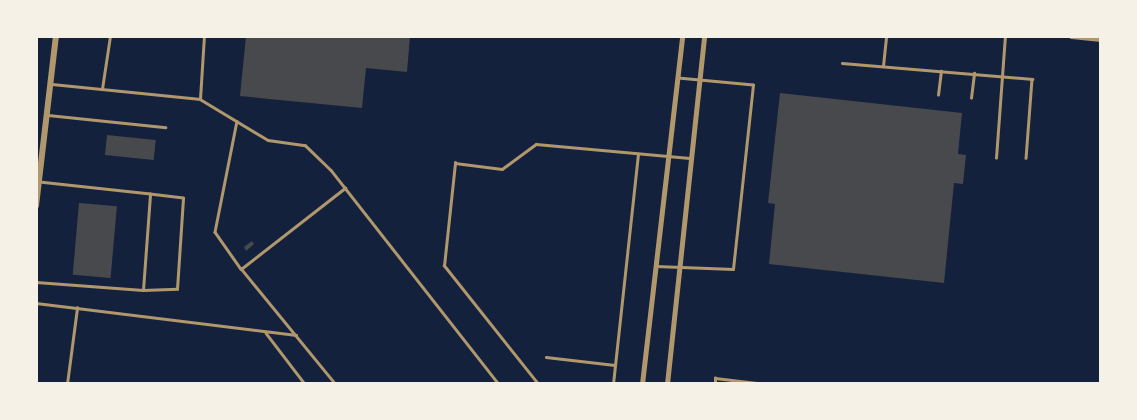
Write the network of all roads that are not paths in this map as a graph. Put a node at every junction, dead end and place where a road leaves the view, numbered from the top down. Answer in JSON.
{"nodes":[{"id":1,"x":56,"y":36,"type":"edge"},
{"id":2,"x":110,"y":36,"type":"edge"},
{"id":3,"x":204,"y":36,"type":"edge"},
{"id":4,"x":682,"y":36,"type":"edge"},
{"id":5,"x":704,"y":36,"type":"edge"},
{"id":6,"x":886,"y":36,"type":"edge"},
{"id":7,"x":1005,"y":36,"type":"edge"},
{"id":8,"x":1072,"y":36,"type":"edge"},
{"id":9,"x":1101,"y":39,"type":"edge"},
{"id":10,"x":842,"y":63,"type":"dead end"},
{"id":11,"x":883,"y":66,"type":"junction"},
{"id":12,"x":941,"y":71,"type":"junction"},
{"id":13,"x":974,"y":73,"type":"junction"},
{"id":14,"x":1003,"y":77,"type":"junction"},
{"id":15,"x":678,"y":78,"type":"junction"},
{"id":16,"x":698,"y":79,"type":"junction"},
{"id":17,"x":50,"y":84,"type":"junction"},
{"id":18,"x":102,"y":90,"type":"junction"},
{"id":19,"x":938,"y":95,"type":"dead end"},
{"id":20,"x":971,"y":98,"type":"dead end"},
{"id":21,"x":200,"y":100,"type":"junction"},
{"id":22,"x":47,"y":115,"type":"junction"},
{"id":23,"x":237,"y":121,"type":"junction"},
{"id":24,"x":165,"y":127,"type":"dead end"},
{"id":25,"x":638,"y":154,"type":"junction"},
{"id":26,"x":668,"y":157,"type":"junction"},
{"id":27,"x":689,"y":158,"type":"junction"},
{"id":28,"x":996,"y":158,"type":"dead end"},
{"id":29,"x":1026,"y":158,"type":"dead end"},
{"id":30,"x":39,"y":182,"type":"junction"},
{"id":31,"x":345,"y":187,"type":"junction"},
{"id":32,"x":150,"y":194,"type":"junction"},
{"id":33,"x":36,"y":206,"type":"edge"},
{"id":34,"x":655,"y":266,"type":"junction"},
{"id":35,"x":240,"y":268,"type":"junction"},
{"id":36,"x":677,"y":270,"type":"junction"},
{"id":37,"x":36,"y":282,"type":"edge"},
{"id":38,"x":143,"y":290,"type":"junction"},
{"id":39,"x":36,"y":303,"type":"edge"},
{"id":40,"x":77,"y":308,"type":"junction"},
{"id":41,"x":266,"y":333,"type":"junction"},
{"id":42,"x":296,"y":335,"type":"junction"},
{"id":43,"x":546,"y":357,"type":"dead end"},
{"id":44,"x":615,"y":364,"type":"junction"},
{"id":45,"x":67,"y":384,"type":"edge"},
{"id":46,"x":305,"y":384,"type":"edge"},
{"id":47,"x":335,"y":384,"type":"edge"},
{"id":48,"x":499,"y":384,"type":"edge"},
{"id":49,"x":538,"y":384,"type":"edge"},
{"id":50,"x":613,"y":384,"type":"edge"},
{"id":51,"x":642,"y":384,"type":"edge"},
{"id":52,"x":667,"y":384,"type":"edge"},
{"id":53,"x":715,"y":384,"type":"edge"},
{"id":54,"x":766,"y":384,"type":"edge"}],
"edges":[{"from":1,"to":17,"type":"street"},
{"from":2,"to":18,"type":"lane"},
{"from":3,"to":21,"type":"lane"},
{"from":4,"to":15,"type":"street"},
{"from":5,"to":16,"type":"street"},
{"from":6,"to":11,"type":"lane"},
{"from":7,"to":14,"type":"lane"},
{"from":8,"to":9,"type":"street"},
{"from":10,"to":11,"type":"lane"},
{"from":11,"to":12,"type":"lane"},
{"from":12,"to":13,"type":"lane"},
{"from":12,"to":19,"type":"lane"},
{"from":13,"to":14,"type":"lane"},
{"from":13,"to":20,"type":"lane"},
{"from":14,"to":28,"type":"lane"},
{"from":14,"to":29,"type":"lane"},
{"from":15,"to":16,"type":"lane"},
{"from":15,"to":26,"type":"street"},
{"from":16,"to":27,"type":"street"},
{"from":16,"to":36,"type":"lane"},
{"from":17,"to":18,"type":"lane"},
{"from":17,"to":22,"type":"street"},
{"from":18,"to":21,"type":"lane"},
{"from":21,"to":23,"type":"lane"},
{"from":22,"to":24,"type":"lane"},
{"from":22,"to":30,"type":"street"},
{"from":23,"to":31,"type":"lane"},
{"from":23,"to":35,"type":"lane"},
{"from":25,"to":26,"type":"lane"},
{"from":25,"to":44,"type":"lane"},
{"from":25,"to":49,"type":"lane"},
{"from":26,"to":27,"type":"lane"},
{"from":26,"to":34,"type":"street"},
{"from":27,"to":36,"type":"street"},
{"from":30,"to":32,"type":"lane"},
{"from":30,"to":33,"type":"street"},
{"from":31,"to":35,"type":"lane"},
{"from":31,"to":48,"type":"lane"},
{"from":32,"to":38,"type":"lane"},
{"from":32,"to":38,"type":"lane"},
{"from":34,"to":36,"type":"lane"},
{"from":34,"to":51,"type":"street"},
{"from":35,"to":42,"type":"lane"},
{"from":36,"to":52,"type":"street"},
{"from":37,"to":38,"type":"lane"},
{"from":39,"to":40,"type":"lane"},
{"from":40,"to":41,"type":"lane"},
{"from":40,"to":45,"type":"lane"},
{"from":41,"to":42,"type":"lane"},
{"from":41,"to":46,"type":"lane"},
{"from":42,"to":47,"type":"lane"},
{"from":43,"to":44,"type":"lane"},
{"from":44,"to":50,"type":"lane"},
{"from":53,"to":54,"type":"lane"}]}
